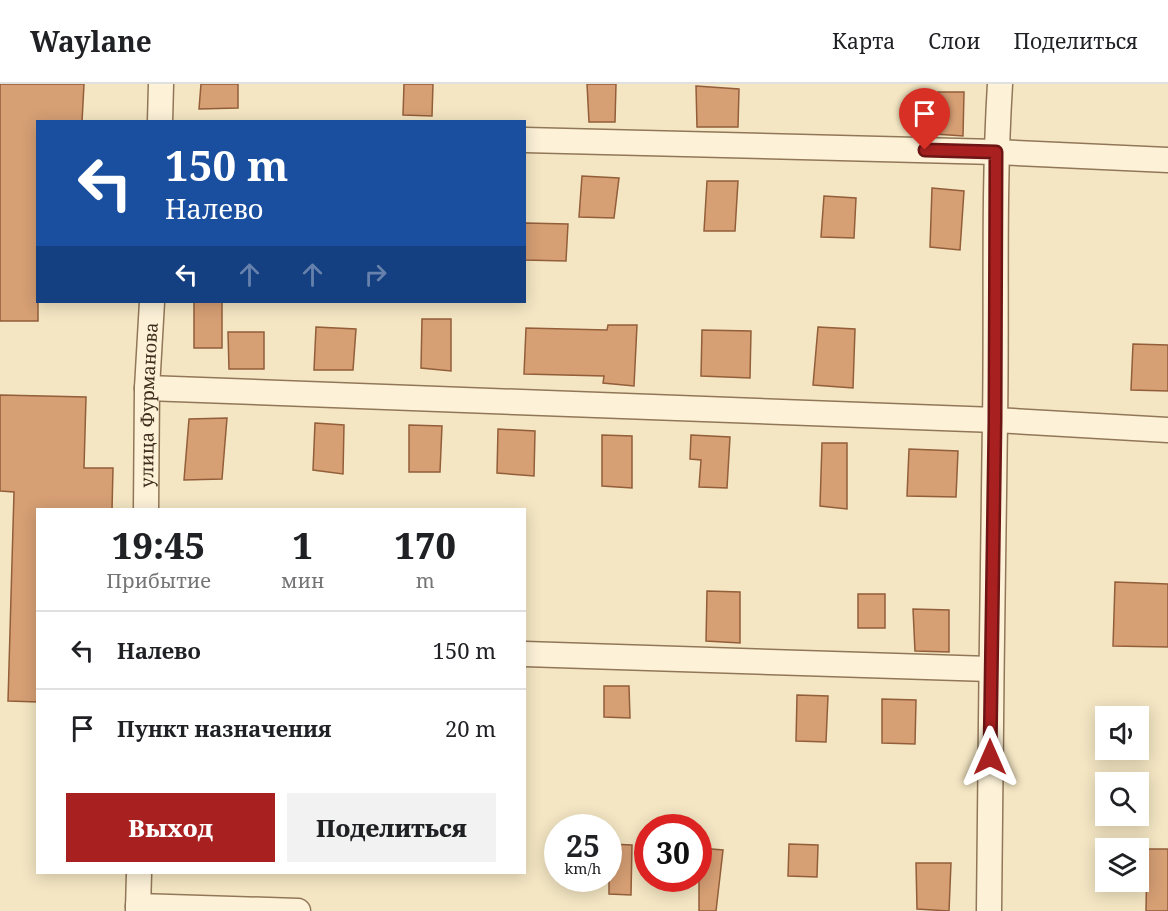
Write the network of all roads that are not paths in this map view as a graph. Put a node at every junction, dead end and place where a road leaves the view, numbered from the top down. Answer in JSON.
{"nodes":[{"id":1,"x":161,"y":84,"type":"edge"},
{"id":2,"x":1000,"y":84,"type":"edge"},
{"id":3,"x":160,"y":120,"type":"edge"},
{"id":4,"x":526,"y":140,"type":"edge"},
{"id":5,"x":996,"y":152,"type":"junction"},
{"id":6,"x":1168,"y":160,"type":"edge"},
{"id":7,"x":152,"y":303,"type":"edge"},
{"id":8,"x":147,"y":388,"type":"junction"},
{"id":9,"x":995,"y":420,"type":"junction"},
{"id":10,"x":1168,"y":430,"type":"edge"},
{"id":11,"x":146,"y":508,"type":"edge"},
{"id":12,"x":526,"y":654,"type":"edge"},
{"id":13,"x":990,"y":669,"type":"junction"},
{"id":14,"x":139,"y":874,"type":"edge"},
{"id":15,"x":138,"y":909,"type":"edge"},
{"id":16,"x":298,"y":911,"type":"edge"},
{"id":17,"x":989,"y":911,"type":"edge"}],
"edges":[{"from":1,"to":3,"type":"street"},
{"from":2,"to":5,"type":"street"},
{"from":4,"to":5,"type":"street"},
{"from":5,"to":6,"type":"street"},
{"from":5,"to":9,"type":"street"},
{"from":7,"to":8,"type":"street","name":"улица Фурманова"},
{"from":8,"to":9,"type":"street"},
{"from":8,"to":11,"type":"street","name":"улица Фурманова"},
{"from":9,"to":10,"type":"street"},
{"from":9,"to":13,"type":"street"},
{"from":12,"to":13,"type":"street"},
{"from":13,"to":17,"type":"street"},
{"from":14,"to":15,"type":"street"},
{"from":15,"to":16,"type":"street"}]}
